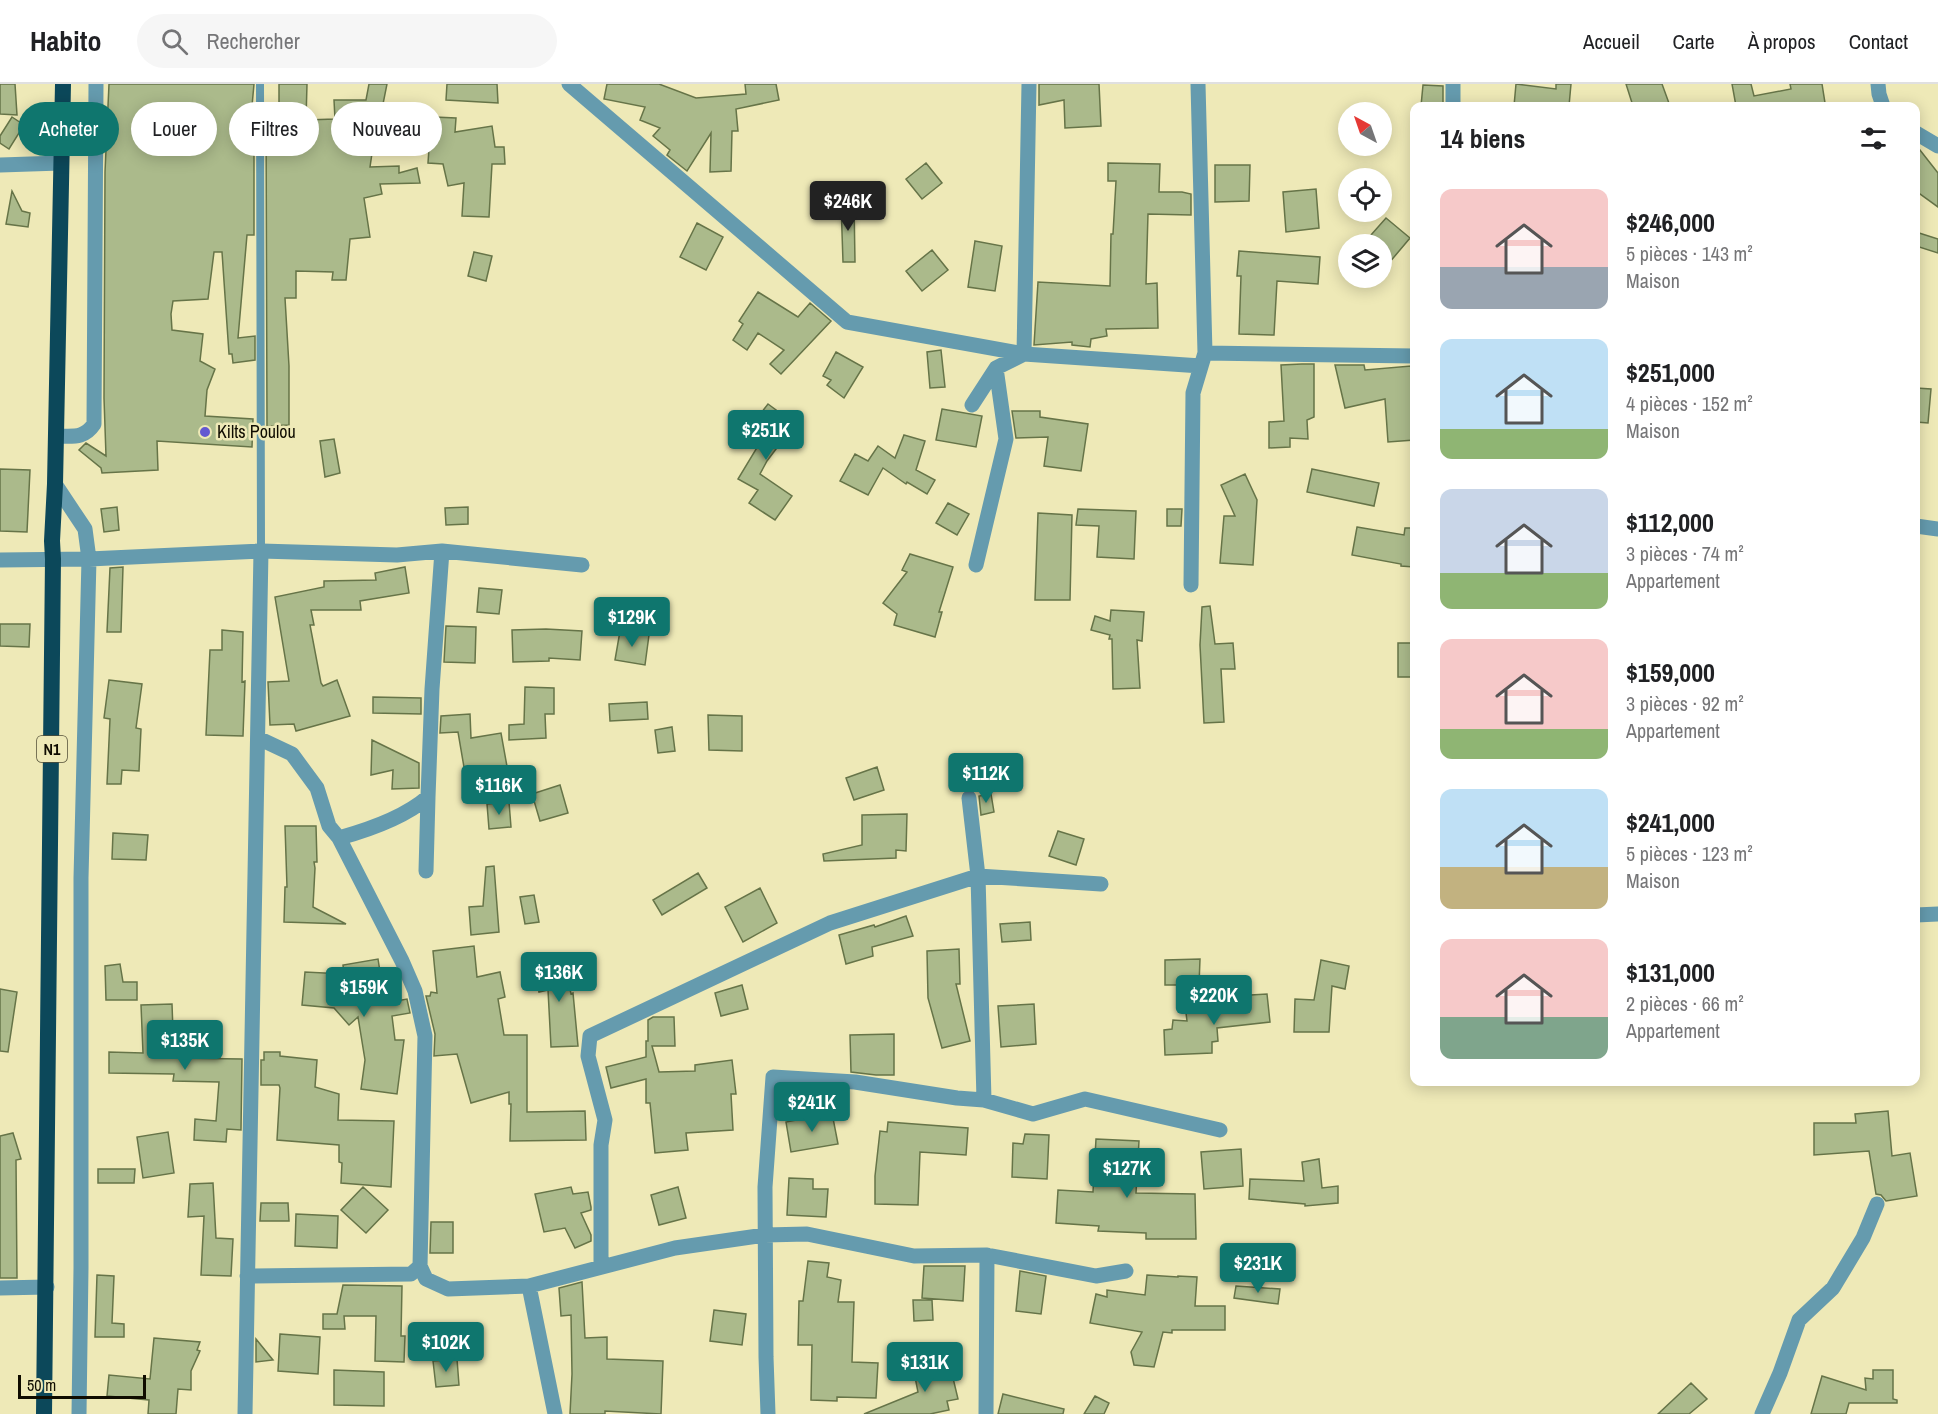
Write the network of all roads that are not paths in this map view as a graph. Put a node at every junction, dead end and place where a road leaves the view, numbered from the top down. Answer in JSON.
{"nodes":[{"id":1,"x":63,"y":84,"type":"edge"},
{"id":2,"x":96,"y":84,"type":"edge"},
{"id":3,"x":260,"y":84,"type":"edge"},
{"id":4,"x":569,"y":84,"type":"edge"},
{"id":5,"x":1029,"y":84,"type":"edge"},
{"id":6,"x":1198,"y":84,"type":"edge"},
{"id":7,"x":1453,"y":84,"type":"edge"},
{"id":8,"x":1453,"y":102,"type":"edge"},
{"id":9,"x":1920,"y":135,"type":"edge"},
{"id":10,"x":1938,"y":146,"type":"edge"},
{"id":11,"x":61,"y":163,"type":"junction"},
{"id":12,"x":0,"y":165,"type":"edge"},
{"id":13,"x":1024,"y":354,"type":"junction"},
{"id":14,"x":1410,"y":356,"type":"edge"},
{"id":15,"x":1203,"y":359,"type":"junction"},
{"id":16,"x":996,"y":368,"type":"junction"},
{"id":17,"x":972,"y":405,"type":"dead end"},
{"id":18,"x":56,"y":436,"type":"junction"},
{"id":19,"x":55,"y":484,"type":"junction"},
{"id":20,"x":1920,"y":526,"type":"edge"},
{"id":21,"x":1938,"y":529,"type":"edge"},
{"id":22,"x":261,"y":551,"type":"junction"},
{"id":23,"x":442,"y":551,"type":"junction"},
{"id":24,"x":53,"y":559,"type":"junction"},
{"id":25,"x":89,"y":559,"type":"junction"},
{"id":26,"x":0,"y":560,"type":"edge"},
{"id":27,"x":582,"y":565,"type":"dead end"},
{"id":28,"x":976,"y":565,"type":"dead end"},
{"id":29,"x":1191,"y":585,"type":"dead end"},
{"id":30,"x":258,"y":738,"type":"junction"},
{"id":31,"x":428,"y":797,"type":"junction"},
{"id":32,"x":969,"y":798,"type":"dead end"},
{"id":33,"x":339,"y":838,"type":"junction"},
{"id":34,"x":426,"y":872,"type":"dead end"},
{"id":35,"x":978,"y":876,"type":"junction"},
{"id":36,"x":1101,"y":884,"type":"dead end"},
{"id":37,"x":1938,"y":914,"type":"edge"},
{"id":38,"x":1920,"y":915,"type":"edge"},
{"id":39,"x":984,"y":1100,"type":"junction"},
{"id":40,"x":1221,"y":1130,"type":"dead end"},
{"id":41,"x":1877,"y":1204,"type":"dead end"},
{"id":42,"x":765,"y":1235,"type":"junction"},
{"id":43,"x":987,"y":1255,"type":"junction"},
{"id":44,"x":420,"y":1266,"type":"junction"},
{"id":45,"x":601,"y":1267,"type":"junction"},
{"id":46,"x":1125,"y":1271,"type":"dead end"},
{"id":47,"x":247,"y":1276,"type":"junction"},
{"id":48,"x":529,"y":1286,"type":"junction"},
{"id":49,"x":47,"y":1287,"type":"junction"},
{"id":50,"x":0,"y":1288,"type":"edge"},
{"id":51,"x":44,"y":1414,"type":"edge"},
{"id":52,"x":79,"y":1414,"type":"edge"},
{"id":53,"x":245,"y":1414,"type":"edge"},
{"id":54,"x":555,"y":1414,"type":"edge"},
{"id":55,"x":768,"y":1414,"type":"edge"},
{"id":56,"x":986,"y":1414,"type":"edge"},
{"id":57,"x":1762,"y":1414,"type":"edge"}],
"edges":[{"from":1,"to":11,"type":"highway","number":"N1"},
{"from":2,"to":18,"type":"street"},
{"from":3,"to":22,"type":"lane"},
{"from":4,"to":13,"type":"street"},
{"from":5,"to":13,"type":"street"},
{"from":6,"to":15,"type":"street"},
{"from":7,"to":8,"type":"street"},
{"from":9,"to":10,"type":"street"},
{"from":11,"to":12,"type":"street"},
{"from":11,"to":18,"type":"highway","number":"N1"},
{"from":13,"to":15,"type":"street"},
{"from":13,"to":16,"type":"street"},
{"from":14,"to":15,"type":"street"},
{"from":15,"to":29,"type":"street"},
{"from":16,"to":17,"type":"street"},
{"from":16,"to":28,"type":"street"},
{"from":18,"to":19,"type":"highway","number":"N1"},
{"from":19,"to":24,"type":"highway","number":"N1"},
{"from":19,"to":25,"type":"street"},
{"from":20,"to":21,"type":"street"},
{"from":22,"to":23,"type":"street"},
{"from":22,"to":25,"type":"street"},
{"from":22,"to":30,"type":"street"},
{"from":23,"to":27,"type":"street"},
{"from":23,"to":31,"type":"street"},
{"from":24,"to":25,"type":"street"},
{"from":24,"to":26,"type":"street"},
{"from":24,"to":49,"type":"highway","number":"N1"},
{"from":25,"to":52,"type":"street"},
{"from":30,"to":33,"type":"street"},
{"from":30,"to":47,"type":"street"},
{"from":31,"to":33,"type":"street"},
{"from":31,"to":34,"type":"street"},
{"from":32,"to":35,"type":"street"},
{"from":33,"to":44,"type":"street"},
{"from":35,"to":36,"type":"street"},
{"from":35,"to":39,"type":"street"},
{"from":35,"to":45,"type":"street"},
{"from":37,"to":38,"type":"street"},
{"from":39,"to":40,"type":"street"},
{"from":39,"to":42,"type":"street"},
{"from":41,"to":57,"type":"street"},
{"from":42,"to":43,"type":"street"},
{"from":42,"to":45,"type":"street"},
{"from":42,"to":55,"type":"street"},
{"from":43,"to":46,"type":"street"},
{"from":43,"to":56,"type":"street"},
{"from":44,"to":47,"type":"street"},
{"from":44,"to":48,"type":"street"},
{"from":45,"to":48,"type":"street"},
{"from":47,"to":53,"type":"street"},
{"from":48,"to":54,"type":"street"},
{"from":49,"to":50,"type":"street"},
{"from":49,"to":51,"type":"highway","number":"N1"}]}
